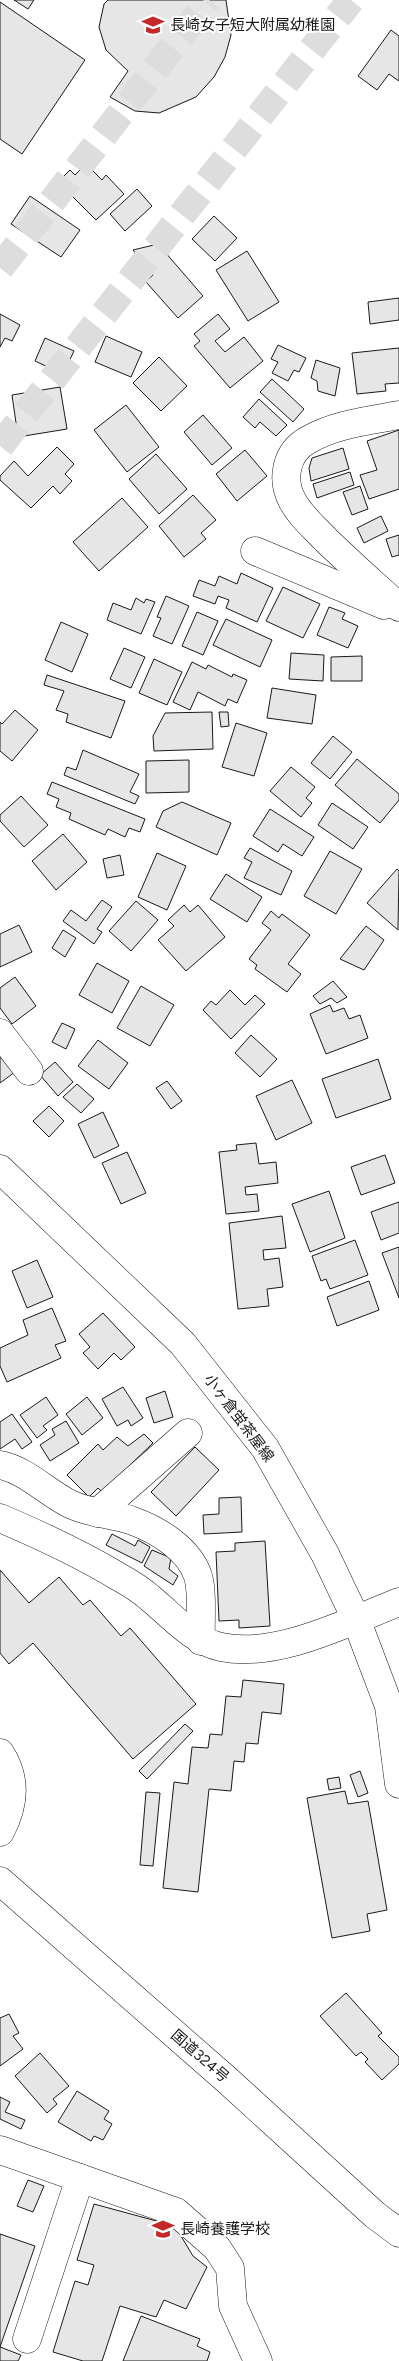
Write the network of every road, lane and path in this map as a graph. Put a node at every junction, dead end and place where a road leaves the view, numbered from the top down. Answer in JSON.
{"nodes":[{"id":1,"x":399,"y":415,"type":"edge"},
{"id":2,"x":255,"y":551,"type":"dead end"},
{"id":3,"x":399,"y":607,"type":"edge"},
{"id":4,"x":399,"y":611,"type":"edge"},
{"id":5,"x":0,"y":1033,"type":"edge"},
{"id":6,"x":30,"y":1071,"type":"dead end"},
{"id":7,"x":0,"y":1169,"type":"edge"},
{"id":8,"x":188,"y":1433,"type":"dead end"},
{"id":9,"x":0,"y":1465,"type":"edge"},
{"id":10,"x":97,"y":1513,"type":"junction"},
{"id":11,"x":0,"y":1518,"type":"edge"},
{"id":12,"x":399,"y":1602,"type":"edge"},
{"id":13,"x":356,"y":1619,"type":"junction"},
{"id":14,"x":201,"y":1641,"type":"junction"},
{"id":15,"x":0,"y":1753,"type":"edge"},
{"id":16,"x":399,"y":1784,"type":"edge"},
{"id":17,"x":0,"y":1832,"type":"edge"},
{"id":18,"x":0,"y":1881,"type":"edge"},
{"id":19,"x":0,"y":2150,"type":"edge"},
{"id":20,"x":80,"y":2178,"type":"junction"},
{"id":21,"x":399,"y":2233,"type":"edge"},
{"id":22,"x":27,"y":2339,"type":"dead end"},
{"id":23,"x":258,"y":2361,"type":"edge"}],
"edges":[{"from":1,"to":3,"type":"main road"},
{"from":2,"to":4,"type":"main road"},
{"from":5,"to":6,"type":"main road"},
{"from":7,"to":13,"type":"main road","name":"小ヶ倉蛍茶屋線"},
{"from":8,"to":10,"type":"main road"},
{"from":9,"to":10,"type":"main road"},
{"from":10,"to":14,"type":"main road"},
{"from":11,"to":14,"type":"main road"},
{"from":12,"to":13,"type":"main road"},
{"from":13,"to":14,"type":"main road"},
{"from":13,"to":16,"type":"main road","name":"小ヶ倉蛍茶屋線"},
{"from":15,"to":17,"type":"main road"},
{"from":18,"to":21,"type":"main road","name":"国道324号"},
{"from":19,"to":20,"type":"main road"},
{"from":20,"to":22,"type":"main road"},
{"from":20,"to":23,"type":"main road"}]}
